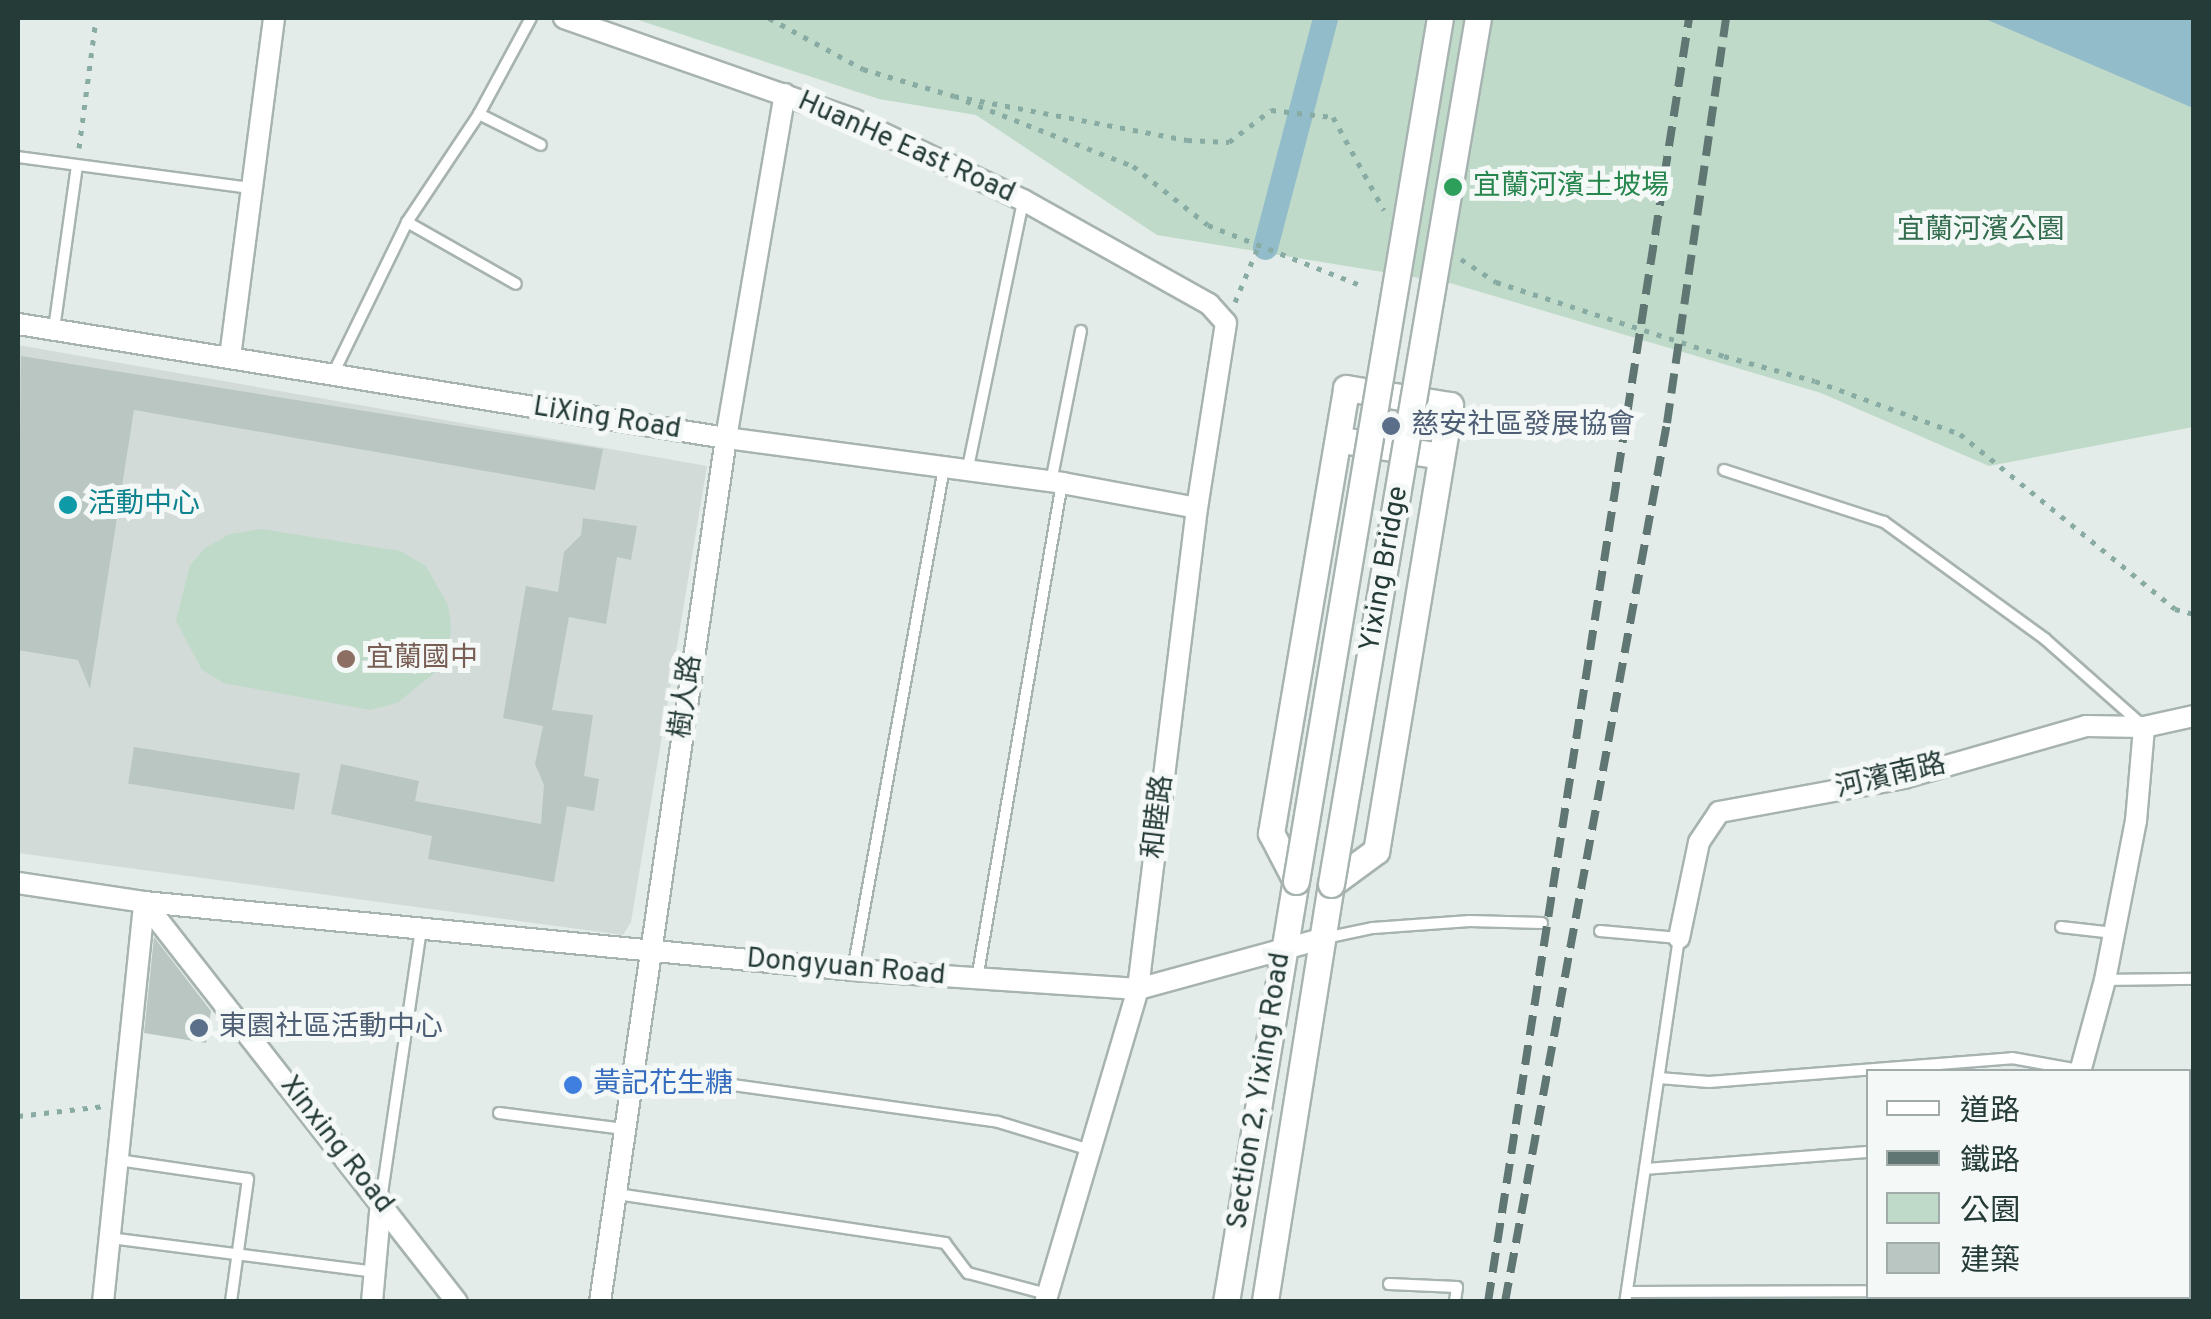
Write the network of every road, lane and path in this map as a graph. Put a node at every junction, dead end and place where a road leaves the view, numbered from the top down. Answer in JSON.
{"nodes":[{"id":1,"x":96,"y":18,"type":"edge"},
{"id":2,"x":274,"y":18,"type":"edge"},
{"id":3,"x":532,"y":18,"type":"edge"},
{"id":4,"x":564,"y":18,"type":"edge"},
{"id":5,"x":768,"y":18,"type":"edge"},
{"id":6,"x":1440,"y":18,"type":"edge"},
{"id":7,"x":1478,"y":18,"type":"edge"},
{"id":8,"x":785,"y":94,"type":"junction"},
{"id":9,"x":954,"y":96,"type":"junction"},
{"id":10,"x":478,"y":114,"type":"junction"},
{"id":11,"x":541,"y":145,"type":"dead end"},
{"id":12,"x":18,"y":158,"type":"edge"},
{"id":13,"x":77,"y":166,"type":"junction"},
{"id":14,"x":251,"y":188,"type":"junction"},
{"id":15,"x":1023,"y":200,"type":"junction"},
{"id":16,"x":1393,"y":216,"type":"dead end"},
{"id":17,"x":407,"y":222,"type":"junction"},
{"id":18,"x":1259,"y":245,"type":"junction"},
{"id":19,"x":1452,"y":254,"type":"dead end"},
{"id":20,"x":516,"y":284,"type":"dead end"},
{"id":21,"x":1358,"y":284,"type":"dead end"},
{"id":22,"x":1226,"y":323,"type":"junction"},
{"id":23,"x":18,"y":324,"type":"edge"},
{"id":24,"x":54,"y":330,"type":"junction"},
{"id":25,"x":1081,"y":331,"type":"dead end"},
{"id":26,"x":230,"y":358,"type":"junction"},
{"id":27,"x":332,"y":374,"type":"junction"},
{"id":28,"x":726,"y":438,"type":"junction"},
{"id":29,"x":1337,"y":439,"type":"junction"},
{"id":30,"x":1442,"y":456,"type":"junction"},
{"id":31,"x":944,"y":467,"type":"junction"},
{"id":32,"x":1724,"y":470,"type":"dead end"},
{"id":33,"x":967,"y":472,"type":"junction"},
{"id":34,"x":1057,"y":483,"type":"junction"},
{"id":35,"x":1197,"y":508,"type":"junction"},
{"id":36,"x":2194,"y":614,"type":"edge"},
{"id":37,"x":2194,"y":716,"type":"edge"},
{"id":38,"x":2144,"y":727,"type":"junction"},
{"id":39,"x":1296,"y":881,"type":"junction"},
{"id":40,"x":18,"y":883,"type":"edge"},
{"id":41,"x":1331,"y":884,"type":"junction"},
{"id":42,"x":144,"y":902,"type":"junction"},
{"id":43,"x":1542,"y":923,"type":"dead end"},
{"id":44,"x":2060,"y":927,"type":"dead end"},
{"id":45,"x":421,"y":929,"type":"junction"},
{"id":46,"x":1600,"y":931,"type":"dead end"},
{"id":47,"x":2114,"y":932,"type":"junction"},
{"id":48,"x":1324,"y":938,"type":"junction"},
{"id":49,"x":1679,"y":938,"type":"junction"},
{"id":50,"x":1284,"y":948,"type":"junction"},
{"id":51,"x":649,"y":952,"type":"junction"},
{"id":52,"x":853,"y":970,"type":"junction"},
{"id":53,"x":977,"y":978,"type":"junction"},
{"id":54,"x":2194,"y":979,"type":"edge"},
{"id":55,"x":2105,"y":980,"type":"junction"},
{"id":56,"x":1138,"y":990,"type":"junction"},
{"id":57,"x":1873,"y":1069,"type":"edge"},
{"id":58,"x":2070,"y":1069,"type":"edge"},
{"id":59,"x":2081,"y":1069,"type":"edge"},
{"id":60,"x":1866,"y":1070,"type":"edge"},
{"id":61,"x":632,"y":1071,"type":"junction"},
{"id":62,"x":1659,"y":1078,"type":"junction"},
{"id":63,"x":122,"y":1104,"type":"junction"},
{"id":64,"x":499,"y":1113,"type":"dead end"},
{"id":65,"x":18,"y":1116,"type":"edge"},
{"id":66,"x":626,"y":1129,"type":"junction"},
{"id":67,"x":1087,"y":1149,"type":"junction"},
{"id":68,"x":1866,"y":1152,"type":"edge"},
{"id":69,"x":117,"y":1160,"type":"junction"},
{"id":70,"x":1646,"y":1169,"type":"junction"},
{"id":71,"x":618,"y":1194,"type":"junction"},
{"id":72,"x":381,"y":1201,"type":"junction"},
{"id":73,"x":110,"y":1238,"type":"junction"},
{"id":74,"x":238,"y":1255,"type":"junction"},
{"id":75,"x":376,"y":1272,"type":"junction"},
{"id":76,"x":1389,"y":1284,"type":"dead end"},
{"id":77,"x":1866,"y":1291,"type":"edge"},
{"id":78,"x":1626,"y":1297,"type":"edge"},
{"id":79,"x":1046,"y":1298,"type":"edge"},
{"id":80,"x":103,"y":1302,"type":"edge"},
{"id":81,"x":230,"y":1302,"type":"edge"},
{"id":82,"x":372,"y":1302,"type":"edge"},
{"id":83,"x":458,"y":1302,"type":"edge"},
{"id":84,"x":600,"y":1302,"type":"edge"},
{"id":85,"x":1226,"y":1302,"type":"edge"},
{"id":86,"x":1266,"y":1302,"type":"edge"},
{"id":87,"x":1455,"y":1302,"type":"edge"}],
"edges":[{"from":1,"to":13,"type":"path"},
{"from":2,"to":14,"type":"street"},
{"from":3,"to":10,"type":"lane"},
{"from":4,"to":8,"type":"street","name":"HuanHe East Road"},
{"from":5,"to":9,"type":"path"},
{"from":6,"to":39,"type":"street","name":"Yixing Bridge","bridge":true},
{"from":7,"to":41,"type":"street","name":"Yixing Bridge","bridge":true},
{"from":8,"to":15,"type":"street","name":"HuanHe East Road"},
{"from":8,"to":28,"type":"street","name":"樹人路"},
{"from":9,"to":16,"type":"path"},
{"from":9,"to":18,"type":"path"},
{"from":10,"to":11,"type":"lane"},
{"from":10,"to":17,"type":"lane"},
{"from":12,"to":13,"type":"lane"},
{"from":13,"to":14,"type":"lane"},
{"from":13,"to":24,"type":"lane"},
{"from":14,"to":26,"type":"street"},
{"from":15,"to":22,"type":"street","name":"HuanHe East Road"},
{"from":15,"to":33,"type":"lane"},
{"from":17,"to":20,"type":"lane"},
{"from":17,"to":27,"type":"lane"},
{"from":18,"to":21,"type":"path"},
{"from":18,"to":22,"type":"path"},
{"from":19,"to":36,"type":"path"},
{"from":22,"to":35,"type":"street","name":"和睦路"},
{"from":23,"to":24,"type":"street","name":"LiXing Road"},
{"from":24,"to":26,"type":"street","name":"LiXing Road"},
{"from":25,"to":34,"type":"lane"},
{"from":26,"to":27,"type":"street","name":"LiXing Road"},
{"from":27,"to":28,"type":"street","name":"LiXing Road"},
{"from":28,"to":31,"type":"street","name":"LiXing Road"},
{"from":28,"to":51,"type":"street","name":"樹人路"},
{"from":29,"to":30,"type":"street"},
{"from":29,"to":30,"type":"street"},
{"from":29,"to":39,"type":"street"},
{"from":30,"to":41,"type":"street"},
{"from":31,"to":33,"type":"street","name":"LiXing Road"},
{"from":31,"to":52,"type":"lane"},
{"from":32,"to":38,"type":"lane"},
{"from":33,"to":34,"type":"street","name":"LiXing Road"},
{"from":34,"to":35,"type":"street","name":"LiXing Road"},
{"from":34,"to":53,"type":"lane"},
{"from":35,"to":56,"type":"street","name":"和睦路"},
{"from":37,"to":38,"type":"street","name":"河濱南路"},
{"from":38,"to":47,"type":"street"},
{"from":38,"to":49,"type":"street","name":"河濱南路"},
{"from":39,"to":50,"type":"street","name":"Section 2, Yixing Road"},
{"from":40,"to":42,"type":"street"},
{"from":41,"to":48,"type":"street","name":"Section 2, Yixing Road"},
{"from":42,"to":45,"type":"street","name":"Dongyuan Road"},
{"from":42,"to":63,"type":"street"},
{"from":42,"to":72,"type":"street","name":"Xinxing Road"},
{"from":43,"to":48,"type":"lane","name":"Dongyuan Road"},
{"from":44,"to":47,"type":"lane"},
{"from":45,"to":51,"type":"street","name":"Dongyuan Road"},
{"from":45,"to":72,"type":"lane"},
{"from":46,"to":49,"type":"lane"},
{"from":47,"to":55,"type":"street"},
{"from":48,"to":50,"type":"street","name":"Dongyuan Road"},
{"from":48,"to":86,"type":"street","name":"Section 2, Yixing Road"},
{"from":49,"to":62,"type":"lane"},
{"from":50,"to":56,"type":"street","name":"Dongyuan Road"},
{"from":50,"to":85,"type":"street","name":"Section 2, Yixing Road"},
{"from":51,"to":52,"type":"street","name":"Dongyuan Road"},
{"from":51,"to":61,"type":"street","name":"樹人路"},
{"from":52,"to":53,"type":"street","name":"Dongyuan Road"},
{"from":53,"to":56,"type":"street","name":"Dongyuan Road"},
{"from":54,"to":55,"type":"lane"},
{"from":55,"to":59,"type":"street"},
{"from":56,"to":67,"type":"street","name":"和睦路"},
{"from":57,"to":58,"type":"lane"},
{"from":60,"to":62,"type":"lane"},
{"from":61,"to":66,"type":"street","name":"樹人路"},
{"from":61,"to":67,"type":"lane"},
{"from":62,"to":70,"type":"lane"},
{"from":63,"to":65,"type":"path"},
{"from":63,"to":69,"type":"street"},
{"from":64,"to":66,"type":"lane"},
{"from":66,"to":71,"type":"street","name":"樹人路"},
{"from":67,"to":79,"type":"street","name":"和睦路"},
{"from":68,"to":70,"type":"lane"},
{"from":69,"to":73,"type":"street"},
{"from":69,"to":74,"type":"lane"},
{"from":70,"to":78,"type":"lane"},
{"from":71,"to":79,"type":"lane"},
{"from":71,"to":84,"type":"street","name":"樹人路"},
{"from":72,"to":75,"type":"street"},
{"from":72,"to":83,"type":"street","name":"Xinxing Road"},
{"from":73,"to":74,"type":"lane"},
{"from":73,"to":80,"type":"street"},
{"from":74,"to":75,"type":"lane"},
{"from":74,"to":81,"type":"lane"},
{"from":75,"to":82,"type":"street"},
{"from":76,"to":87,"type":"lane"},
{"from":77,"to":78,"type":"lane"}]}
